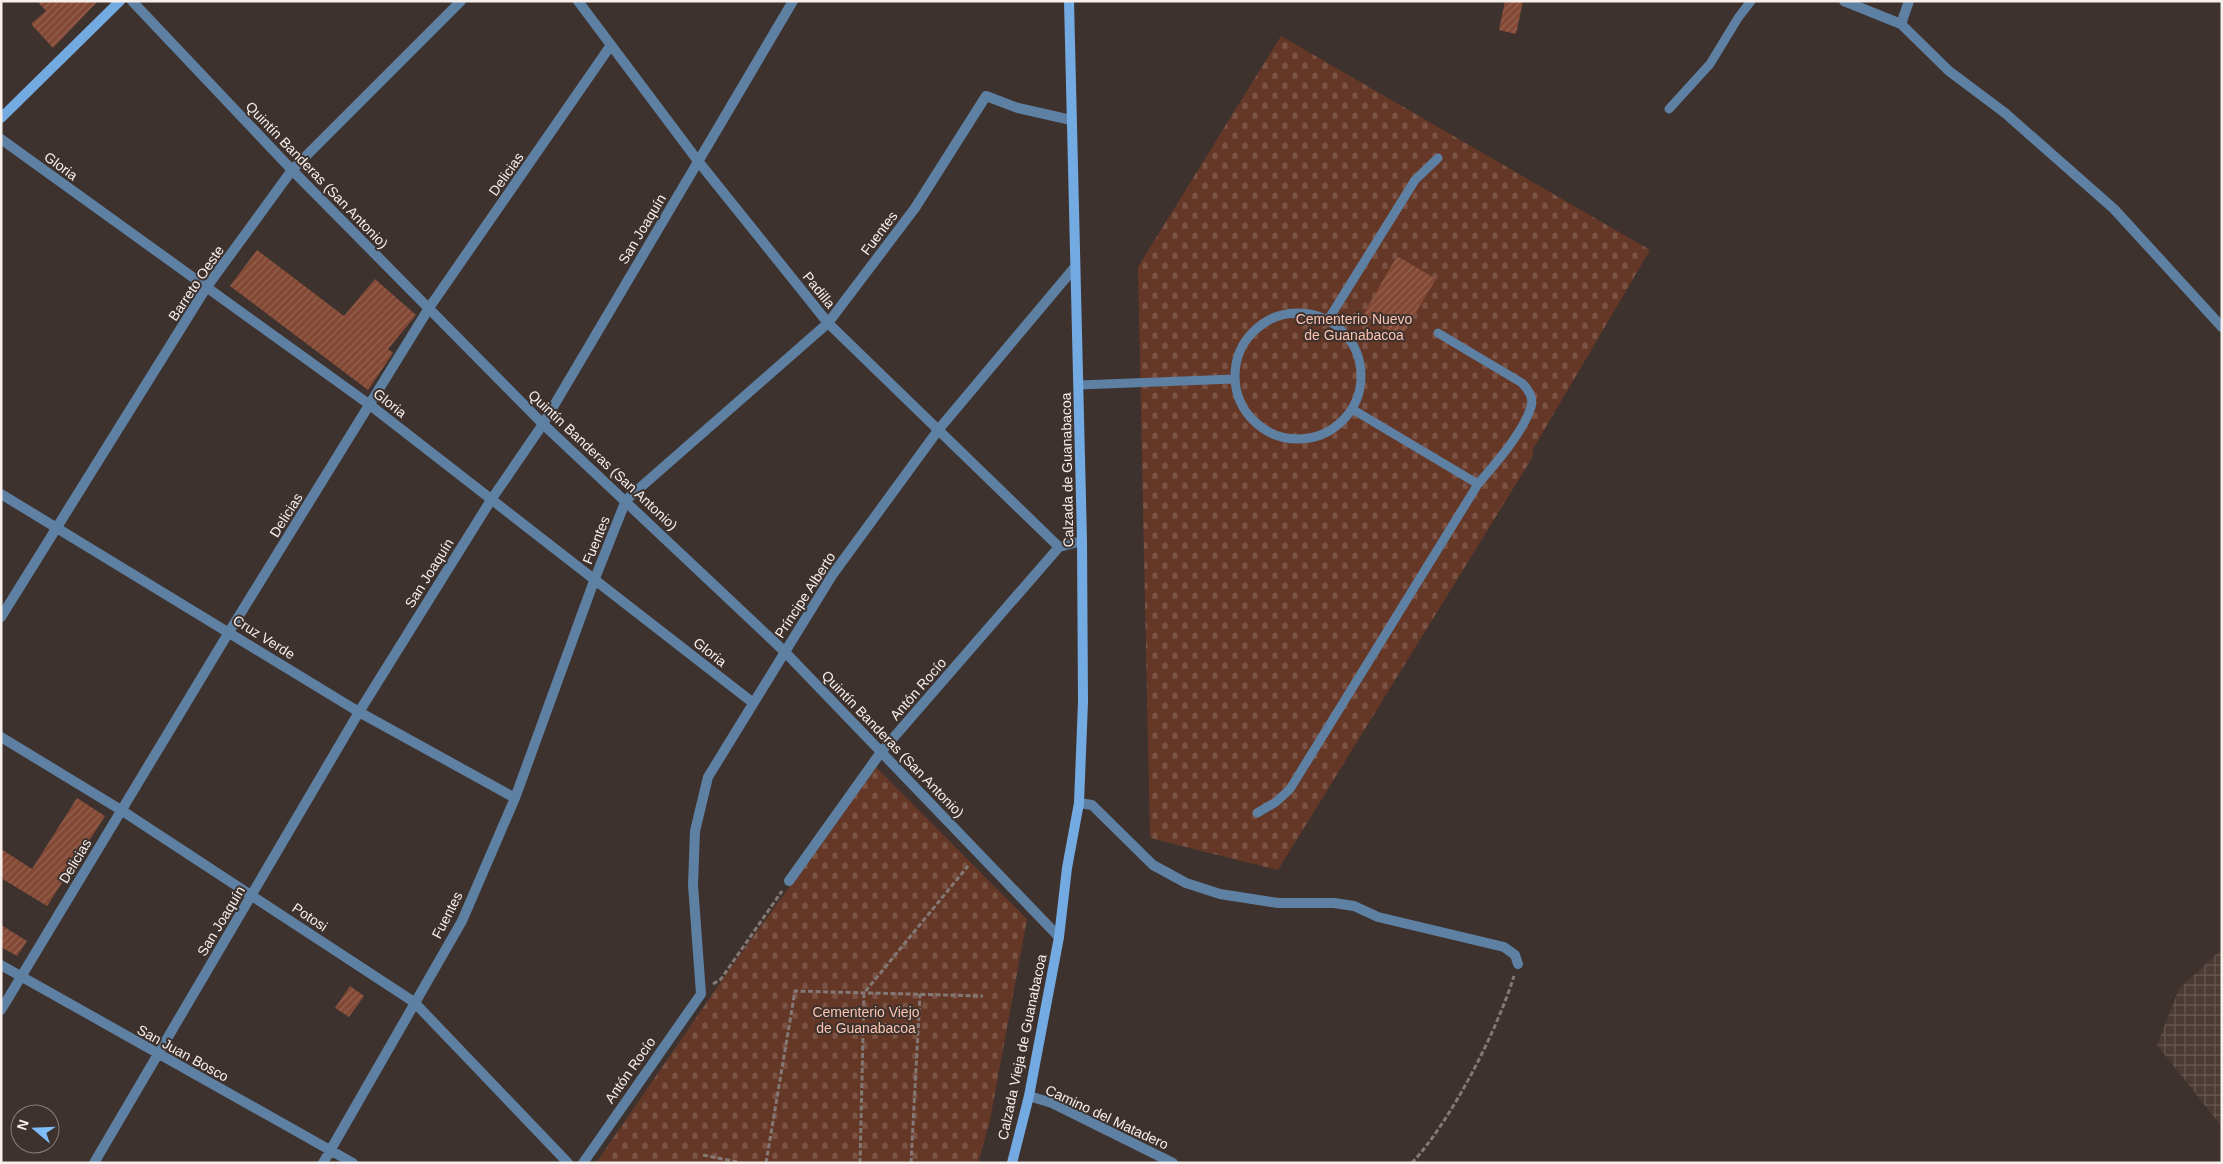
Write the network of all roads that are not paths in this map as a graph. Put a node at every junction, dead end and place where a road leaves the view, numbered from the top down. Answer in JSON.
{"nodes":[{"id":1,"x":120,"y":1,"type":"edge"},
{"id":2,"x":132,"y":1,"type":"edge"},
{"id":3,"x":461,"y":1,"type":"edge"},
{"id":4,"x":578,"y":1,"type":"edge"},
{"id":5,"x":793,"y":1,"type":"edge"},
{"id":6,"x":1068,"y":1,"type":"edge"},
{"id":7,"x":1751,"y":1,"type":"edge"},
{"id":8,"x":1844,"y":1,"type":"edge"},
{"id":9,"x":1909,"y":1,"type":"edge"},
{"id":10,"x":1901,"y":24,"type":"junction"},
{"id":11,"x":611,"y":45,"type":"junction"},
{"id":12,"x":1669,"y":108,"type":"dead end"},
{"id":13,"x":1,"y":118,"type":"edge"},
{"id":14,"x":1071,"y":120,"type":"junction"},
{"id":15,"x":1,"y":140,"type":"edge"},
{"id":16,"x":1438,"y":158,"type":"dead end"},
{"id":17,"x":698,"y":161,"type":"junction"},
{"id":18,"x":292,"y":170,"type":"junction"},
{"id":19,"x":1075,"y":267,"type":"junction"},
{"id":20,"x":206,"y":288,"type":"junction"},
{"id":21,"x":429,"y":308,"type":"junction"},
{"id":22,"x":1328,"y":320,"type":"junction"},
{"id":23,"x":828,"y":323,"type":"junction"},
{"id":24,"x":2222,"y":327,"type":"edge"},
{"id":25,"x":1438,"y":334,"type":"dead end"},
{"id":26,"x":1234,"y":380,"type":"junction"},
{"id":27,"x":1079,"y":385,"type":"junction"},
{"id":28,"x":370,"y":405,"type":"junction"},
{"id":29,"x":1352,"y":409,"type":"junction"},
{"id":30,"x":543,"y":424,"type":"junction"},
{"id":31,"x":939,"y":429,"type":"junction"},
{"id":32,"x":1478,"y":484,"type":"junction"},
{"id":33,"x":1,"y":494,"type":"edge"},
{"id":34,"x":491,"y":500,"type":"junction"},
{"id":35,"x":626,"y":500,"type":"junction"},
{"id":36,"x":58,"y":528,"type":"junction"},
{"id":37,"x":1082,"y":541,"type":"junction"},
{"id":38,"x":1059,"y":547,"type":"junction"},
{"id":39,"x":594,"y":581,"type":"junction"},
{"id":40,"x":1,"y":617,"type":"edge"},
{"id":41,"x":229,"y":632,"type":"junction"},
{"id":42,"x":784,"y":651,"type":"junction"},
{"id":43,"x":752,"y":702,"type":"junction"},
{"id":44,"x":359,"y":712,"type":"junction"},
{"id":45,"x":1,"y":737,"type":"edge"},
{"id":46,"x":881,"y":752,"type":"junction"},
{"id":47,"x":515,"y":798,"type":"junction"},
{"id":48,"x":1079,"y":803,"type":"junction"},
{"id":49,"x":121,"y":810,"type":"junction"},
{"id":50,"x":1257,"y":813,"type":"dead end"},
{"id":51,"x":789,"y":881,"type":"road end"},
{"id":52,"x":252,"y":895,"type":"junction"},
{"id":53,"x":1059,"y":937,"type":"junction"},
{"id":54,"x":1518,"y":964,"type":"road end"},
{"id":55,"x":1,"y":965,"type":"edge"},
{"id":56,"x":22,"y":977,"type":"junction"},
{"id":57,"x":701,"y":994,"type":"joint"},
{"id":58,"x":414,"y":1002,"type":"junction"},
{"id":59,"x":1,"y":1010,"type":"edge"},
{"id":60,"x":157,"y":1054,"type":"junction"},
{"id":61,"x":1029,"y":1096,"type":"junction"},
{"id":62,"x":330,"y":1150,"type":"junction"},
{"id":63,"x":94,"y":1163,"type":"edge"},
{"id":64,"x":323,"y":1163,"type":"edge"},
{"id":65,"x":353,"y":1163,"type":"edge"},
{"id":66,"x":568,"y":1163,"type":"edge"},
{"id":67,"x":583,"y":1163,"type":"edge"},
{"id":68,"x":1012,"y":1163,"type":"edge"},
{"id":69,"x":1173,"y":1163,"type":"edge"}],
"edges":[{"from":1,"to":13,"type":"main road"},
{"from":2,"to":18,"type":"street","name":"Quintín Banderas (San Antonio)"},
{"from":3,"to":18,"type":"street","name":"Barreto Oeste"},
{"from":4,"to":11,"type":"street","name":"Padilla"},
{"from":5,"to":17,"type":"street","name":"San Joaquín"},
{"from":6,"to":14,"type":"main road","name":"Calzada de Guanabacoa"},
{"from":7,"to":12,"type":"lane"},
{"from":8,"to":10,"type":"street"},
{"from":9,"to":10,"type":"street"},
{"from":10,"to":24,"type":"street"},
{"from":11,"to":17,"type":"street","name":"Padilla"},
{"from":11,"to":21,"type":"street","name":"Delicias"},
{"from":14,"to":19,"type":"main road","name":"Calzada de Guanabacoa"},
{"from":14,"to":23,"type":"street","name":"Fuentes"},
{"from":15,"to":20,"type":"street","name":"Gloria"},
{"from":16,"to":22,"type":"lane"},
{"from":17,"to":23,"type":"street","name":"Padilla"},
{"from":17,"to":30,"type":"street","name":"San Joaquín"},
{"from":18,"to":20,"type":"street","name":"Barreto Oeste"},
{"from":18,"to":21,"type":"street","name":"Quintín Banderas (San Antonio)"},
{"from":19,"to":27,"type":"main road","name":"Calzada de Guanabacoa"},
{"from":19,"to":31,"type":"street","name":"Príncipe Alberto"},
{"from":20,"to":28,"type":"street","name":"Gloria"},
{"from":20,"to":36,"type":"street","name":"Barreto Oeste"},
{"from":21,"to":28,"type":"street","name":"Delicias"},
{"from":21,"to":30,"type":"street","name":"Quintín Banderas (San Antonio)"},
{"from":22,"to":26,"type":"lane"},
{"from":22,"to":29,"type":"lane"},
{"from":23,"to":31,"type":"street","name":"Padilla"},
{"from":23,"to":35,"type":"street","name":"Fuentes"},
{"from":25,"to":32,"type":"lane"},
{"from":26,"to":27,"type":"lane"},
{"from":26,"to":29,"type":"lane"},
{"from":27,"to":37,"type":"main road","name":"Calzada de Guanabacoa"},
{"from":28,"to":34,"type":"street","name":"Gloria"},
{"from":28,"to":41,"type":"street","name":"Delicias"},
{"from":29,"to":32,"type":"lane"},
{"from":30,"to":34,"type":"street","name":"San Joaquín"},
{"from":30,"to":35,"type":"street","name":"Quintín Banderas (San Antonio)"},
{"from":31,"to":38,"type":"street","name":"Padilla"},
{"from":31,"to":42,"type":"street","name":"Príncipe Alberto"},
{"from":32,"to":50,"type":"lane"},
{"from":33,"to":36,"type":"street","name":"Cruz Verde"},
{"from":34,"to":39,"type":"street","name":"Gloria"},
{"from":34,"to":44,"type":"street","name":"San Joaquín"},
{"from":35,"to":39,"type":"street","name":"Fuentes"},
{"from":35,"to":42,"type":"street","name":"Quintín Banderas (San Antonio)"},
{"from":36,"to":40,"type":"street","name":"Barreto Oeste"},
{"from":36,"to":41,"type":"street","name":"Cruz Verde"},
{"from":37,"to":38,"type":"street"},
{"from":37,"to":48,"type":"main road","name":"Calzada de Guanabacoa"},
{"from":38,"to":46,"type":"street","name":"Antón Rocío"},
{"from":39,"to":43,"type":"street","name":"Gloria"},
{"from":39,"to":47,"type":"street","name":"Fuentes"},
{"from":41,"to":44,"type":"street","name":"Cruz Verde"},
{"from":41,"to":49,"type":"street","name":"Delicias"},
{"from":42,"to":43,"type":"street","name":"Príncipe Alberto"},
{"from":42,"to":46,"type":"street","name":"Quintín Banderas (San Antonio)"},
{"from":43,"to":57,"type":"street","name":"Príncipe Alberto"},
{"from":44,"to":47,"type":"street","name":"Cruz Verde"},
{"from":44,"to":52,"type":"street","name":"San Joaquín"},
{"from":45,"to":49,"type":"street","name":"Potosi"},
{"from":46,"to":51,"type":"street","name":"Antón Rocío"},
{"from":46,"to":53,"type":"street","name":"Quintín Banderas (San Antonio)"},
{"from":47,"to":58,"type":"street","name":"Fuentes"},
{"from":48,"to":53,"type":"main road","name":"Calzada de Guanabacoa"},
{"from":48,"to":54,"type":"street"},
{"from":49,"to":52,"type":"street","name":"Potosi"},
{"from":49,"to":56,"type":"street","name":"Delicias"},
{"from":52,"to":58,"type":"street","name":"Potosi"},
{"from":52,"to":60,"type":"street","name":"San Joaquín"},
{"from":53,"to":61,"type":"main road","name":"Calzada Vieja de Guanabacoa"},
{"from":55,"to":56,"type":"street","name":"San Juan Bosco"},
{"from":56,"to":59,"type":"street","name":"Delicias"},
{"from":56,"to":60,"type":"street","name":"San Juan Bosco"},
{"from":57,"to":67,"type":"street","name":"Antón Rocío"},
{"from":58,"to":62,"type":"street","name":"Fuentes"},
{"from":58,"to":66,"type":"street","name":"Potosi"},
{"from":60,"to":62,"type":"street","name":"San Juan Bosco"},
{"from":60,"to":63,"type":"street","name":"San Joaquín"},
{"from":61,"to":68,"type":"main road","name":"Calzada Vieja de Guanabacoa"},
{"from":61,"to":69,"type":"street","name":"Camino del Matadero"},
{"from":62,"to":64,"type":"street","name":"Fuentes"},
{"from":62,"to":65,"type":"street","name":"San Juan Bosco"}]}
